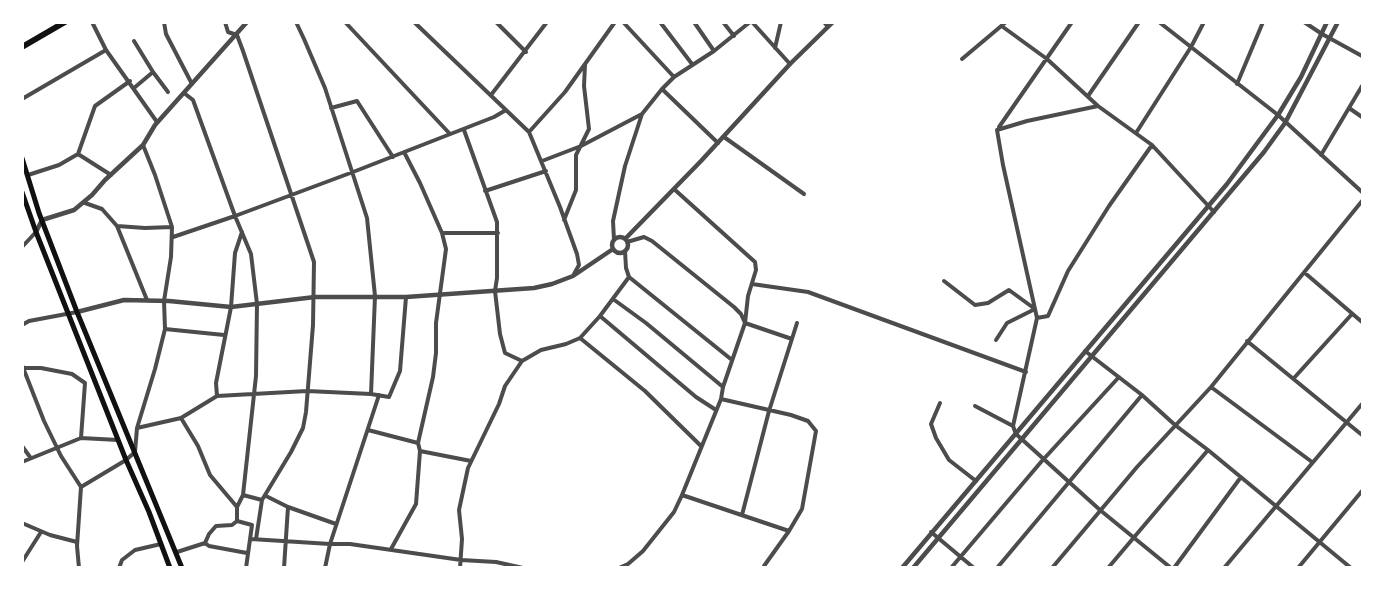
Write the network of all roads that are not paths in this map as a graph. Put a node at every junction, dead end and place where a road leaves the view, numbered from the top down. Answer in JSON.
{"nodes":[{"id":1,"x":65,"y":22,"type":"edge"},
{"id":2,"x":92,"y":22,"type":"edge"},
{"id":3,"x":164,"y":22,"type":"edge"},
{"id":4,"x":225,"y":22,"type":"edge"},
{"id":5,"x":247,"y":22,"type":"edge"},
{"id":6,"x":296,"y":22,"type":"edge"},
{"id":7,"x":345,"y":22,"type":"edge"},
{"id":8,"x":414,"y":22,"type":"edge"},
{"id":9,"x":423,"y":22,"type":"edge"},
{"id":10,"x":496,"y":22,"type":"edge"},
{"id":11,"x":615,"y":22,"type":"edge"},
{"id":12,"x":623,"y":22,"type":"edge"},
{"id":13,"x":660,"y":22,"type":"edge"},
{"id":14,"x":694,"y":22,"type":"edge"},
{"id":15,"x":723,"y":22,"type":"edge"},
{"id":16,"x":751,"y":22,"type":"edge"},
{"id":17,"x":781,"y":22,"type":"edge"},
{"id":18,"x":824,"y":22,"type":"edge"},
{"id":19,"x":833,"y":22,"type":"edge"},
{"id":20,"x":1006,"y":22,"type":"edge"},
{"id":21,"x":1072,"y":22,"type":"edge"},
{"id":22,"x":1139,"y":22,"type":"edge"},
{"id":23,"x":1159,"y":22,"type":"edge"},
{"id":24,"x":1204,"y":22,"type":"edge"},
{"id":25,"x":1263,"y":22,"type":"edge"},
{"id":26,"x":1304,"y":22,"type":"edge"},
{"id":27,"x":1327,"y":22,"type":"edge"},
{"id":28,"x":1338,"y":22,"type":"edge"},
{"id":29,"x":544,"y":24,"type":"edge"},
{"id":30,"x":419,"y":27,"type":"junction"},
{"id":31,"x":828,"y":27,"type":"junction"},
{"id":32,"x":1003,"y":27,"type":"junction"},
{"id":33,"x":1322,"y":34,"type":"junction"},
{"id":34,"x":237,"y":35,"type":"junction"},
{"id":35,"x":734,"y":36,"type":"junction"},
{"id":36,"x":1329,"y":38,"type":"junction"},
{"id":37,"x":134,"y":41,"type":"dead end"},
{"id":38,"x":22,"y":47,"type":"edge"},
{"id":39,"x":1191,"y":47,"type":"junction"},
{"id":40,"x":775,"y":48,"type":"junction"},
{"id":41,"x":106,"y":50,"type":"junction"},
{"id":42,"x":714,"y":51,"type":"junction"},
{"id":43,"x":526,"y":52,"type":"junction"},
{"id":44,"x":1362,"y":56,"type":"edge"},
{"id":45,"x":962,"y":59,"type":"dead end"},
{"id":46,"x":1047,"y":59,"type":"junction"},
{"id":47,"x":692,"y":64,"type":"junction"},
{"id":48,"x":790,"y":64,"type":"junction"},
{"id":49,"x":585,"y":65,"type":"junction"},
{"id":50,"x":153,"y":72,"type":"junction"},
{"id":51,"x":674,"y":77,"type":"junction"},
{"id":52,"x":130,"y":81,"type":"junction"},
{"id":53,"x":1237,"y":84,"type":"junction"},
{"id":54,"x":192,"y":85,"type":"junction"},
{"id":55,"x":1362,"y":86,"type":"edge"},
{"id":56,"x":134,"y":88,"type":"junction"},
{"id":57,"x":662,"y":89,"type":"junction"},
{"id":58,"x":168,"y":92,"type":"dead end"},
{"id":59,"x":184,"y":93,"type":"junction"},
{"id":60,"x":491,"y":96,"type":"junction"},
{"id":61,"x":1088,"y":96,"type":"junction"},
{"id":62,"x":22,"y":99,"type":"edge"},
{"id":63,"x":1098,"y":105,"type":"junction"},
{"id":64,"x":331,"y":108,"type":"junction"},
{"id":65,"x":1349,"y":108,"type":"junction"},
{"id":66,"x":506,"y":110,"type":"junction"},
{"id":67,"x":642,"y":114,"type":"junction"},
{"id":68,"x":1278,"y":115,"type":"junction"},
{"id":69,"x":1362,"y":117,"type":"edge"},
{"id":70,"x":157,"y":122,"type":"junction"},
{"id":71,"x":1285,"y":123,"type":"junction"},
{"id":72,"x":464,"y":130,"type":"junction"},
{"id":73,"x":997,"y":130,"type":"junction"},
{"id":74,"x":529,"y":132,"type":"junction"},
{"id":75,"x":1136,"y":133,"type":"junction"},
{"id":76,"x":450,"y":134,"type":"junction"},
{"id":77,"x":724,"y":137,"type":"junction"},
{"id":78,"x":718,"y":143,"type":"junction"},
{"id":79,"x":143,"y":145,"type":"junction"},
{"id":80,"x":1152,"y":145,"type":"junction"},
{"id":81,"x":581,"y":146,"type":"junction"},
{"id":82,"x":405,"y":152,"type":"junction"},
{"id":83,"x":78,"y":154,"type":"junction"},
{"id":84,"x":1321,"y":155,"type":"junction"},
{"id":85,"x":393,"y":157,"type":"junction"},
{"id":86,"x":22,"y":158,"type":"edge"},
{"id":87,"x":542,"y":160,"type":"junction"},
{"id":88,"x":546,"y":171,"type":"junction"},
{"id":89,"x":353,"y":172,"type":"junction"},
{"id":90,"x":28,"y":175,"type":"junction"},
{"id":91,"x":111,"y":175,"type":"junction"},
{"id":92,"x":674,"y":189,"type":"junction"},
{"id":93,"x":485,"y":191,"type":"junction"},
{"id":94,"x":22,"y":192,"type":"edge"},
{"id":95,"x":1362,"y":192,"type":"edge"},
{"id":96,"x":291,"y":194,"type":"junction"},
{"id":97,"x":804,"y":194,"type":"dead end"},
{"id":98,"x":1362,"y":201,"type":"edge"},
{"id":99,"x":85,"y":203,"type":"junction"},
{"id":100,"x":1209,"y":207,"type":"junction"},
{"id":101,"x":1214,"y":212,"type":"junction"},
{"id":102,"x":235,"y":216,"type":"junction"},
{"id":103,"x":42,"y":220,"type":"junction"},
{"id":104,"x":564,"y":220,"type":"junction"},
{"id":105,"x":117,"y":226,"type":"junction"},
{"id":106,"x":172,"y":227,"type":"junction"},
{"id":107,"x":36,"y":232,"type":"junction"},
{"id":108,"x":242,"y":232,"type":"junction"},
{"id":109,"x":442,"y":233,"type":"junction"},
{"id":110,"x":498,"y":234,"type":"junction"},
{"id":111,"x":173,"y":237,"type":"junction"},
{"id":112,"x":614,"y":240,"type":"junction"},
{"id":113,"x":626,"y":241,"type":"junction"},
{"id":114,"x":22,"y":247,"type":"edge"},
{"id":115,"x":613,"y":249,"type":"junction"},
{"id":116,"x":625,"y":251,"type":"junction"},
{"id":117,"x":1305,"y":273,"type":"junction"},
{"id":118,"x":573,"y":276,"type":"junction"},
{"id":119,"x":629,"y":277,"type":"junction"},
{"id":120,"x":944,"y":281,"type":"dead end"},
{"id":121,"x":752,"y":284,"type":"junction"},
{"id":122,"x":495,"y":291,"type":"junction"},
{"id":123,"x":440,"y":295,"type":"junction"},
{"id":124,"x":375,"y":296,"type":"junction"},
{"id":125,"x":315,"y":297,"type":"junction"},
{"id":126,"x":406,"y":297,"type":"junction"},
{"id":127,"x":613,"y":299,"type":"junction"},
{"id":128,"x":147,"y":300,"type":"junction"},
{"id":129,"x":164,"y":301,"type":"junction"},
{"id":130,"x":257,"y":304,"type":"junction"},
{"id":131,"x":231,"y":307,"type":"junction"},
{"id":132,"x":1035,"y":309,"type":"junction"},
{"id":133,"x":77,"y":312,"type":"junction"},
{"id":134,"x":68,"y":313,"type":"junction"},
{"id":135,"x":1352,"y":314,"type":"junction"},
{"id":136,"x":600,"y":316,"type":"junction"},
{"id":137,"x":1037,"y":318,"type":"junction"},
{"id":138,"x":1362,"y":322,"type":"edge"},
{"id":139,"x":745,"y":323,"type":"junction"},
{"id":140,"x":797,"y":323,"type":"dead end"},
{"id":141,"x":22,"y":325,"type":"edge"},
{"id":142,"x":165,"y":329,"type":"junction"},
{"id":143,"x":224,"y":335,"type":"junction"},
{"id":144,"x":580,"y":338,"type":"junction"},
{"id":145,"x":792,"y":339,"type":"junction"},
{"id":146,"x":996,"y":339,"type":"dead end"},
{"id":147,"x":1247,"y":340,"type":"junction"},
{"id":148,"x":1085,"y":351,"type":"junction"},
{"id":149,"x":1091,"y":356,"type":"junction"},
{"id":150,"x":732,"y":360,"type":"junction"},
{"id":151,"x":522,"y":361,"type":"junction"},
{"id":152,"x":23,"y":367,"type":"edge"},
{"id":153,"x":1026,"y":372,"type":"junction"},
{"id":154,"x":1119,"y":377,"type":"junction"},
{"id":155,"x":1294,"y":378,"type":"junction"},
{"id":156,"x":723,"y":387,"type":"junction"},
{"id":157,"x":1211,"y":387,"type":"junction"},
{"id":158,"x":307,"y":391,"type":"junction"},
{"id":159,"x":254,"y":394,"type":"junction"},
{"id":160,"x":371,"y":394,"type":"junction"},
{"id":161,"x":379,"y":395,"type":"junction"},
{"id":162,"x":1142,"y":395,"type":"junction"},
{"id":163,"x":217,"y":396,"type":"junction"},
{"id":164,"x":721,"y":399,"type":"junction"},
{"id":165,"x":940,"y":403,"type":"dead end"},
{"id":166,"x":1362,"y":404,"type":"edge"},
{"id":167,"x":975,"y":406,"type":"dead end"},
{"id":168,"x":716,"y":410,"type":"junction"},
{"id":169,"x":770,"y":411,"type":"junction"},
{"id":170,"x":181,"y":418,"type":"junction"},
{"id":171,"x":1348,"y":422,"type":"junction"},
{"id":172,"x":1175,"y":425,"type":"junction"},
{"id":173,"x":1013,"y":426,"type":"junction"},
{"id":174,"x":137,"y":428,"type":"junction"},
{"id":175,"x":368,"y":430,"type":"junction"},
{"id":176,"x":1016,"y":434,"type":"junction"},
{"id":177,"x":1362,"y":435,"type":"edge"},
{"id":178,"x":81,"y":438,"type":"junction"},
{"id":179,"x":1023,"y":439,"type":"junction"},
{"id":180,"x":118,"y":440,"type":"junction"},
{"id":181,"x":418,"y":443,"type":"junction"},
{"id":182,"x":22,"y":446,"type":"edge"},
{"id":183,"x":701,"y":446,"type":"junction"},
{"id":184,"x":57,"y":448,"type":"junction"},
{"id":185,"x":1208,"y":450,"type":"junction"},
{"id":186,"x":420,"y":451,"type":"junction"},
{"id":187,"x":135,"y":452,"type":"junction"},
{"id":188,"x":30,"y":458,"type":"junction"},
{"id":189,"x":1044,"y":458,"type":"junction"},
{"id":190,"x":126,"y":460,"type":"junction"},
{"id":191,"x":471,"y":461,"type":"junction"},
{"id":192,"x":22,"y":462,"type":"edge"},
{"id":193,"x":1312,"y":462,"type":"junction"},
{"id":194,"x":1241,"y":477,"type":"junction"},
{"id":195,"x":976,"y":481,"type":"junction"},
{"id":196,"x":1069,"y":482,"type":"junction"},
{"id":197,"x":81,"y":487,"type":"junction"},
{"id":198,"x":1362,"y":491,"type":"edge"},
{"id":199,"x":243,"y":495,"type":"junction"},
{"id":200,"x":682,"y":495,"type":"junction"},
{"id":201,"x":264,"y":498,"type":"junction"},
{"id":202,"x":1276,"y":506,"type":"junction"},
{"id":203,"x":237,"y":507,"type":"junction"},
{"id":204,"x":288,"y":507,"type":"junction"},
{"id":205,"x":1100,"y":510,"type":"junction"},
{"id":206,"x":742,"y":515,"type":"junction"},
{"id":207,"x":237,"y":521,"type":"junction"},
{"id":208,"x":22,"y":523,"type":"edge"},
{"id":209,"x":336,"y":524,"type":"junction"},
{"id":210,"x":789,"y":531,"type":"junction"},
{"id":211,"x":41,"y":532,"type":"junction"},
{"id":212,"x":931,"y":532,"type":"junction"},
{"id":213,"x":938,"y":538,"type":"junction"},
{"id":214,"x":1133,"y":538,"type":"junction"},
{"id":215,"x":254,"y":539,"type":"junction"},
{"id":216,"x":285,"y":540,"type":"junction"},
{"id":217,"x":77,"y":542,"type":"junction"},
{"id":218,"x":205,"y":543,"type":"junction"},
{"id":219,"x":1319,"y":543,"type":"junction"},
{"id":220,"x":161,"y":544,"type":"junction"},
{"id":221,"x":330,"y":544,"type":"junction"},
{"id":222,"x":391,"y":549,"type":"junction"},
{"id":223,"x":177,"y":552,"type":"junction"},
{"id":224,"x":247,"y":552,"type":"junction"},
{"id":225,"x":961,"y":556,"type":"junction"},
{"id":226,"x":461,"y":560,"type":"junction"},
{"id":227,"x":22,"y":562,"type":"edge"},
{"id":228,"x":764,"y":566,"type":"dead end"},
{"id":229,"x":79,"y":567,"type":"edge"},
{"id":230,"x":119,"y":567,"type":"edge"},
{"id":231,"x":170,"y":567,"type":"edge"},
{"id":232,"x":182,"y":567,"type":"edge"},
{"id":233,"x":246,"y":567,"type":"edge"},
{"id":234,"x":284,"y":567,"type":"edge"},
{"id":235,"x":325,"y":567,"type":"edge"},
{"id":236,"x":460,"y":567,"type":"edge"},
{"id":237,"x":523,"y":567,"type":"edge"},
{"id":238,"x":619,"y":567,"type":"edge"},
{"id":239,"x":902,"y":567,"type":"edge"},
{"id":240,"x":913,"y":567,"type":"edge"},
{"id":241,"x":951,"y":567,"type":"edge"},
{"id":242,"x":974,"y":567,"type":"edge"},
{"id":243,"x":997,"y":567,"type":"edge"},
{"id":244,"x":1052,"y":567,"type":"edge"},
{"id":245,"x":1108,"y":567,"type":"edge"},
{"id":246,"x":1172,"y":567,"type":"edge"},
{"id":247,"x":1224,"y":567,"type":"edge"},
{"id":248,"x":1298,"y":567,"type":"edge"},
{"id":249,"x":1350,"y":567,"type":"edge"}],
"edges":[{"from":1,"to":38,"type":"highway"},
{"from":2,"to":41,"type":"street"},
{"from":3,"to":54,"type":"street"},
{"from":4,"to":34,"type":"street"},
{"from":5,"to":34,"type":"street"},
{"from":6,"to":64,"type":"street"},
{"from":7,"to":76,"type":"street"},
{"from":8,"to":30,"type":"street"},
{"from":9,"to":30,"type":"street"},
{"from":10,"to":43,"type":"street"},
{"from":11,"to":49,"type":"street"},
{"from":12,"to":51,"type":"street"},
{"from":13,"to":47,"type":"street"},
{"from":14,"to":42,"type":"street"},
{"from":15,"to":35,"type":"street"},
{"from":16,"to":35,"type":"street"},
{"from":16,"to":40,"type":"street"},
{"from":17,"to":40,"type":"street"},
{"from":18,"to":31,"type":"street"},
{"from":19,"to":31,"type":"street"},
{"from":20,"to":32,"type":"street"},
{"from":21,"to":46,"type":"street"},
{"from":22,"to":61,"type":"street"},
{"from":23,"to":39,"type":"street"},
{"from":24,"to":39,"type":"street"},
{"from":25,"to":53,"type":"street"},
{"from":26,"to":33,"type":"street"},
{"from":27,"to":33,"type":"street"},
{"from":28,"to":36,"type":"street"},
{"from":29,"to":43,"type":"street"},
{"from":30,"to":60,"type":"street"},
{"from":31,"to":48,"type":"street"},
{"from":32,"to":45,"type":"street"},
{"from":32,"to":46,"type":"street"},
{"from":33,"to":36,"type":"street"},
{"from":33,"to":68,"type":"street"},
{"from":34,"to":54,"type":"street"},
{"from":34,"to":96,"type":"street"},
{"from":35,"to":42,"type":"street"},
{"from":36,"to":44,"type":"street"},
{"from":36,"to":71,"type":"street"},
{"from":37,"to":50,"type":"street"},
{"from":39,"to":53,"type":"street"},
{"from":39,"to":75,"type":"street"},
{"from":40,"to":48,"type":"street"},
{"from":41,"to":52,"type":"street"},
{"from":41,"to":62,"type":"street"},
{"from":42,"to":47,"type":"street"},
{"from":43,"to":60,"type":"street"},
{"from":46,"to":61,"type":"street"},
{"from":46,"to":73,"type":"street"},
{"from":47,"to":51,"type":"street"},
{"from":48,"to":77,"type":"street"},
{"from":49,"to":74,"type":"street"},
{"from":49,"to":81,"type":"street"},
{"from":50,"to":56,"type":"street"},
{"from":50,"to":58,"type":"street"},
{"from":51,"to":57,"type":"street"},
{"from":52,"to":56,"type":"street"},
{"from":52,"to":83,"type":"street"},
{"from":53,"to":68,"type":"street"},
{"from":54,"to":59,"type":"street"},
{"from":55,"to":65,"type":"street"},
{"from":56,"to":70,"type":"street"},
{"from":57,"to":67,"type":"street"},
{"from":57,"to":78,"type":"street"},
{"from":59,"to":70,"type":"street"},
{"from":59,"to":102,"type":"street"},
{"from":60,"to":66,"type":"street"},
{"from":61,"to":63,"type":"street"},
{"from":63,"to":73,"type":"street"},
{"from":63,"to":75,"type":"street"},
{"from":64,"to":85,"type":"street"},
{"from":64,"to":89,"type":"street"},
{"from":65,"to":69,"type":"street"},
{"from":65,"to":84,"type":"street"},
{"from":66,"to":72,"type":"street"},
{"from":66,"to":74,"type":"street"},
{"from":67,"to":81,"type":"street"},
{"from":67,"to":112,"type":"street"},
{"from":68,"to":71,"type":"street"},
{"from":68,"to":100,"type":"street"},
{"from":70,"to":79,"type":"street"},
{"from":71,"to":84,"type":"street"},
{"from":71,"to":101,"type":"street"},
{"from":72,"to":76,"type":"street"},
{"from":72,"to":93,"type":"street"},
{"from":73,"to":132,"type":"street"},
{"from":74,"to":87,"type":"street"},
{"from":75,"to":80,"type":"street"},
{"from":76,"to":82,"type":"street"},
{"from":77,"to":78,"type":"street"},
{"from":77,"to":97,"type":"street"},
{"from":78,"to":92,"type":"street"},
{"from":79,"to":91,"type":"street"},
{"from":79,"to":106,"type":"street"},
{"from":80,"to":100,"type":"street"},
{"from":80,"to":137,"type":"street"},
{"from":81,"to":87,"type":"street"},
{"from":81,"to":104,"type":"street"},
{"from":82,"to":85,"type":"street"},
{"from":82,"to":109,"type":"street"},
{"from":83,"to":90,"type":"street"},
{"from":83,"to":91,"type":"street"},
{"from":84,"to":95,"type":"street"},
{"from":85,"to":89,"type":"street"},
{"from":86,"to":90,"type":"main road"},
{"from":87,"to":88,"type":"street"},
{"from":88,"to":93,"type":"street"},
{"from":88,"to":104,"type":"street"},
{"from":89,"to":96,"type":"street"},
{"from":89,"to":124,"type":"street"},
{"from":90,"to":103,"type":"main road"},
{"from":91,"to":99,"type":"street"},
{"from":92,"to":113,"type":"street"},
{"from":92,"to":121,"type":"street"},
{"from":93,"to":110,"type":"street"},
{"from":94,"to":107,"type":"main road"},
{"from":96,"to":102,"type":"street"},
{"from":96,"to":125,"type":"street"},
{"from":98,"to":117,"type":"street"},
{"from":99,"to":103,"type":"street"},
{"from":99,"to":105,"type":"street"},
{"from":100,"to":101,"type":"street"},
{"from":100,"to":148,"type":"street"},
{"from":101,"to":149,"type":"street"},
{"from":102,"to":108,"type":"street"},
{"from":102,"to":111,"type":"street"},
{"from":103,"to":107,"type":"street"},
{"from":103,"to":133,"type":"main road"},
{"from":104,"to":118,"type":"street"},
{"from":105,"to":106,"type":"street"},
{"from":105,"to":128,"type":"street"},
{"from":106,"to":111,"type":"street"},
{"from":107,"to":114,"type":"street"},
{"from":107,"to":134,"type":"main road"},
{"from":108,"to":130,"type":"street"},
{"from":108,"to":131,"type":"street"},
{"from":109,"to":110,"type":"street"},
{"from":109,"to":123,"type":"street"},
{"from":110,"to":122,"type":"street"},
{"from":111,"to":129,"type":"street"},
{"from":112,"to":113,"type":"street"},
{"from":112,"to":115,"type":"street"},
{"from":113,"to":116,"type":"street"},
{"from":113,"to":139,"type":"street"},
{"from":115,"to":116,"type":"street"},
{"from":115,"to":118,"type":"street"},
{"from":116,"to":119,"type":"street"},
{"from":117,"to":135,"type":"street"},
{"from":117,"to":147,"type":"street"},
{"from":118,"to":122,"type":"street"},
{"from":119,"to":127,"type":"street"},
{"from":119,"to":150,"type":"street"},
{"from":120,"to":132,"type":"street"},
{"from":121,"to":139,"type":"street"},
{"from":121,"to":153,"type":"street"},
{"from":122,"to":123,"type":"street"},
{"from":122,"to":151,"type":"street"},
{"from":123,"to":126,"type":"street"},
{"from":123,"to":181,"type":"street"},
{"from":124,"to":125,"type":"street"},
{"from":124,"to":126,"type":"street"},
{"from":124,"to":160,"type":"street"},
{"from":125,"to":130,"type":"street"},
{"from":125,"to":158,"type":"street"},
{"from":126,"to":161,"type":"street"},
{"from":127,"to":136,"type":"street"},
{"from":127,"to":156,"type":"street"},
{"from":128,"to":129,"type":"street"},
{"from":128,"to":133,"type":"street"},
{"from":129,"to":131,"type":"street"},
{"from":129,"to":142,"type":"street"},
{"from":130,"to":131,"type":"street"},
{"from":130,"to":159,"type":"street"},
{"from":131,"to":143,"type":"street"},
{"from":132,"to":137,"type":"street"},
{"from":132,"to":146,"type":"street"},
{"from":133,"to":134,"type":"street"},
{"from":133,"to":187,"type":"main road"},
{"from":134,"to":141,"type":"street"},
{"from":134,"to":180,"type":"main road"},
{"from":135,"to":138,"type":"street"},
{"from":135,"to":155,"type":"street"},
{"from":136,"to":144,"type":"street"},
{"from":136,"to":168,"type":"street"},
{"from":137,"to":153,"type":"street"},
{"from":139,"to":145,"type":"street"},
{"from":139,"to":150,"type":"street"},
{"from":140,"to":145,"type":"street"},
{"from":142,"to":143,"type":"street"},
{"from":142,"to":174,"type":"street"},
{"from":143,"to":163,"type":"street"},
{"from":144,"to":151,"type":"street"},
{"from":144,"to":183,"type":"street"},
{"from":145,"to":169,"type":"street"},
{"from":147,"to":155,"type":"street"},
{"from":147,"to":157,"type":"street"},
{"from":148,"to":149,"type":"street"},
{"from":148,"to":176,"type":"street"},
{"from":149,"to":154,"type":"street"},
{"from":149,"to":179,"type":"street"},
{"from":150,"to":156,"type":"street"},
{"from":151,"to":191,"type":"street"},
{"from":152,"to":178,"type":"street"},
{"from":152,"to":184,"type":"street"},
{"from":153,"to":173,"type":"street"},
{"from":154,"to":162,"type":"street"},
{"from":154,"to":189,"type":"street"},
{"from":155,"to":171,"type":"street"},
{"from":156,"to":164,"type":"street"},
{"from":157,"to":172,"type":"street"},
{"from":157,"to":193,"type":"street"},
{"from":158,"to":159,"type":"street"},
{"from":158,"to":160,"type":"street"},
{"from":158,"to":201,"type":"street"},
{"from":159,"to":163,"type":"street"},
{"from":159,"to":199,"type":"street"},
{"from":160,"to":161,"type":"street"},
{"from":161,"to":175,"type":"street"},
{"from":162,"to":172,"type":"street"},
{"from":162,"to":196,"type":"street"},
{"from":163,"to":170,"type":"street"},
{"from":164,"to":168,"type":"street"},
{"from":164,"to":169,"type":"street"},
{"from":165,"to":195,"type":"street"},
{"from":166,"to":171,"type":"street"},
{"from":167,"to":173,"type":"street"},
{"from":168,"to":183,"type":"street"},
{"from":169,"to":206,"type":"street"},
{"from":169,"to":210,"type":"street"},
{"from":170,"to":174,"type":"street"},
{"from":170,"to":203,"type":"street"},
{"from":171,"to":177,"type":"street"},
{"from":171,"to":193,"type":"street"},
{"from":172,"to":185,"type":"street"},
{"from":172,"to":205,"type":"street"},
{"from":173,"to":176,"type":"street"},
{"from":174,"to":187,"type":"street"},
{"from":175,"to":181,"type":"street"},
{"from":175,"to":209,"type":"street"},
{"from":176,"to":179,"type":"street"},
{"from":176,"to":195,"type":"street"},
{"from":178,"to":180,"type":"street"},
{"from":178,"to":184,"type":"street"},
{"from":179,"to":189,"type":"street"},
{"from":179,"to":213,"type":"street"},
{"from":180,"to":190,"type":"main road"},
{"from":181,"to":186,"type":"street"},
{"from":182,"to":188,"type":"street"},
{"from":183,"to":200,"type":"street"},
{"from":184,"to":188,"type":"street"},
{"from":184,"to":197,"type":"street"},
{"from":185,"to":194,"type":"street"},
{"from":185,"to":214,"type":"street"},
{"from":186,"to":191,"type":"street"},
{"from":186,"to":222,"type":"street"},
{"from":187,"to":190,"type":"street"},
{"from":187,"to":223,"type":"main road"},
{"from":188,"to":192,"type":"street"},
{"from":189,"to":196,"type":"street"},
{"from":189,"to":225,"type":"street"},
{"from":190,"to":197,"type":"street"},
{"from":190,"to":220,"type":"main road"},
{"from":191,"to":226,"type":"street"},
{"from":193,"to":202,"type":"street"},
{"from":194,"to":202,"type":"street"},
{"from":194,"to":246,"type":"street"},
{"from":195,"to":212,"type":"street"},
{"from":196,"to":205,"type":"street"},
{"from":196,"to":243,"type":"street"},
{"from":197,"to":217,"type":"street"},
{"from":198,"to":219,"type":"street"},
{"from":199,"to":201,"type":"street"},
{"from":199,"to":203,"type":"street"},
{"from":200,"to":206,"type":"street"},
{"from":200,"to":238,"type":"street"},
{"from":201,"to":204,"type":"street"},
{"from":201,"to":215,"type":"street"},
{"from":202,"to":219,"type":"street"},
{"from":202,"to":247,"type":"street"},
{"from":203,"to":207,"type":"street"},
{"from":204,"to":209,"type":"street"},
{"from":204,"to":216,"type":"street"},
{"from":205,"to":214,"type":"street"},
{"from":205,"to":244,"type":"street"},
{"from":206,"to":210,"type":"street"},
{"from":207,"to":215,"type":"street"},
{"from":207,"to":218,"type":"street"},
{"from":208,"to":211,"type":"street"},
{"from":209,"to":221,"type":"street"},
{"from":210,"to":228,"type":"street"},
{"from":211,"to":217,"type":"street"},
{"from":211,"to":227,"type":"street"},
{"from":212,"to":213,"type":"street"},
{"from":212,"to":239,"type":"street"},
{"from":213,"to":225,"type":"street"},
{"from":213,"to":240,"type":"street"},
{"from":214,"to":245,"type":"street"},
{"from":214,"to":246,"type":"street"},
{"from":215,"to":216,"type":"street"},
{"from":215,"to":224,"type":"street"},
{"from":216,"to":221,"type":"street"},
{"from":216,"to":234,"type":"street"},
{"from":217,"to":229,"type":"street"},
{"from":218,"to":223,"type":"street"},
{"from":218,"to":224,"type":"street"},
{"from":219,"to":248,"type":"street"},
{"from":219,"to":249,"type":"street"},
{"from":220,"to":230,"type":"street"},
{"from":220,"to":231,"type":"main road"},
{"from":221,"to":222,"type":"street"},
{"from":221,"to":235,"type":"street"},
{"from":222,"to":226,"type":"street"},
{"from":223,"to":232,"type":"main road"},
{"from":224,"to":233,"type":"street"},
{"from":225,"to":241,"type":"street"},
{"from":225,"to":242,"type":"street"},
{"from":226,"to":236,"type":"street"},
{"from":226,"to":237,"type":"street"}]}
